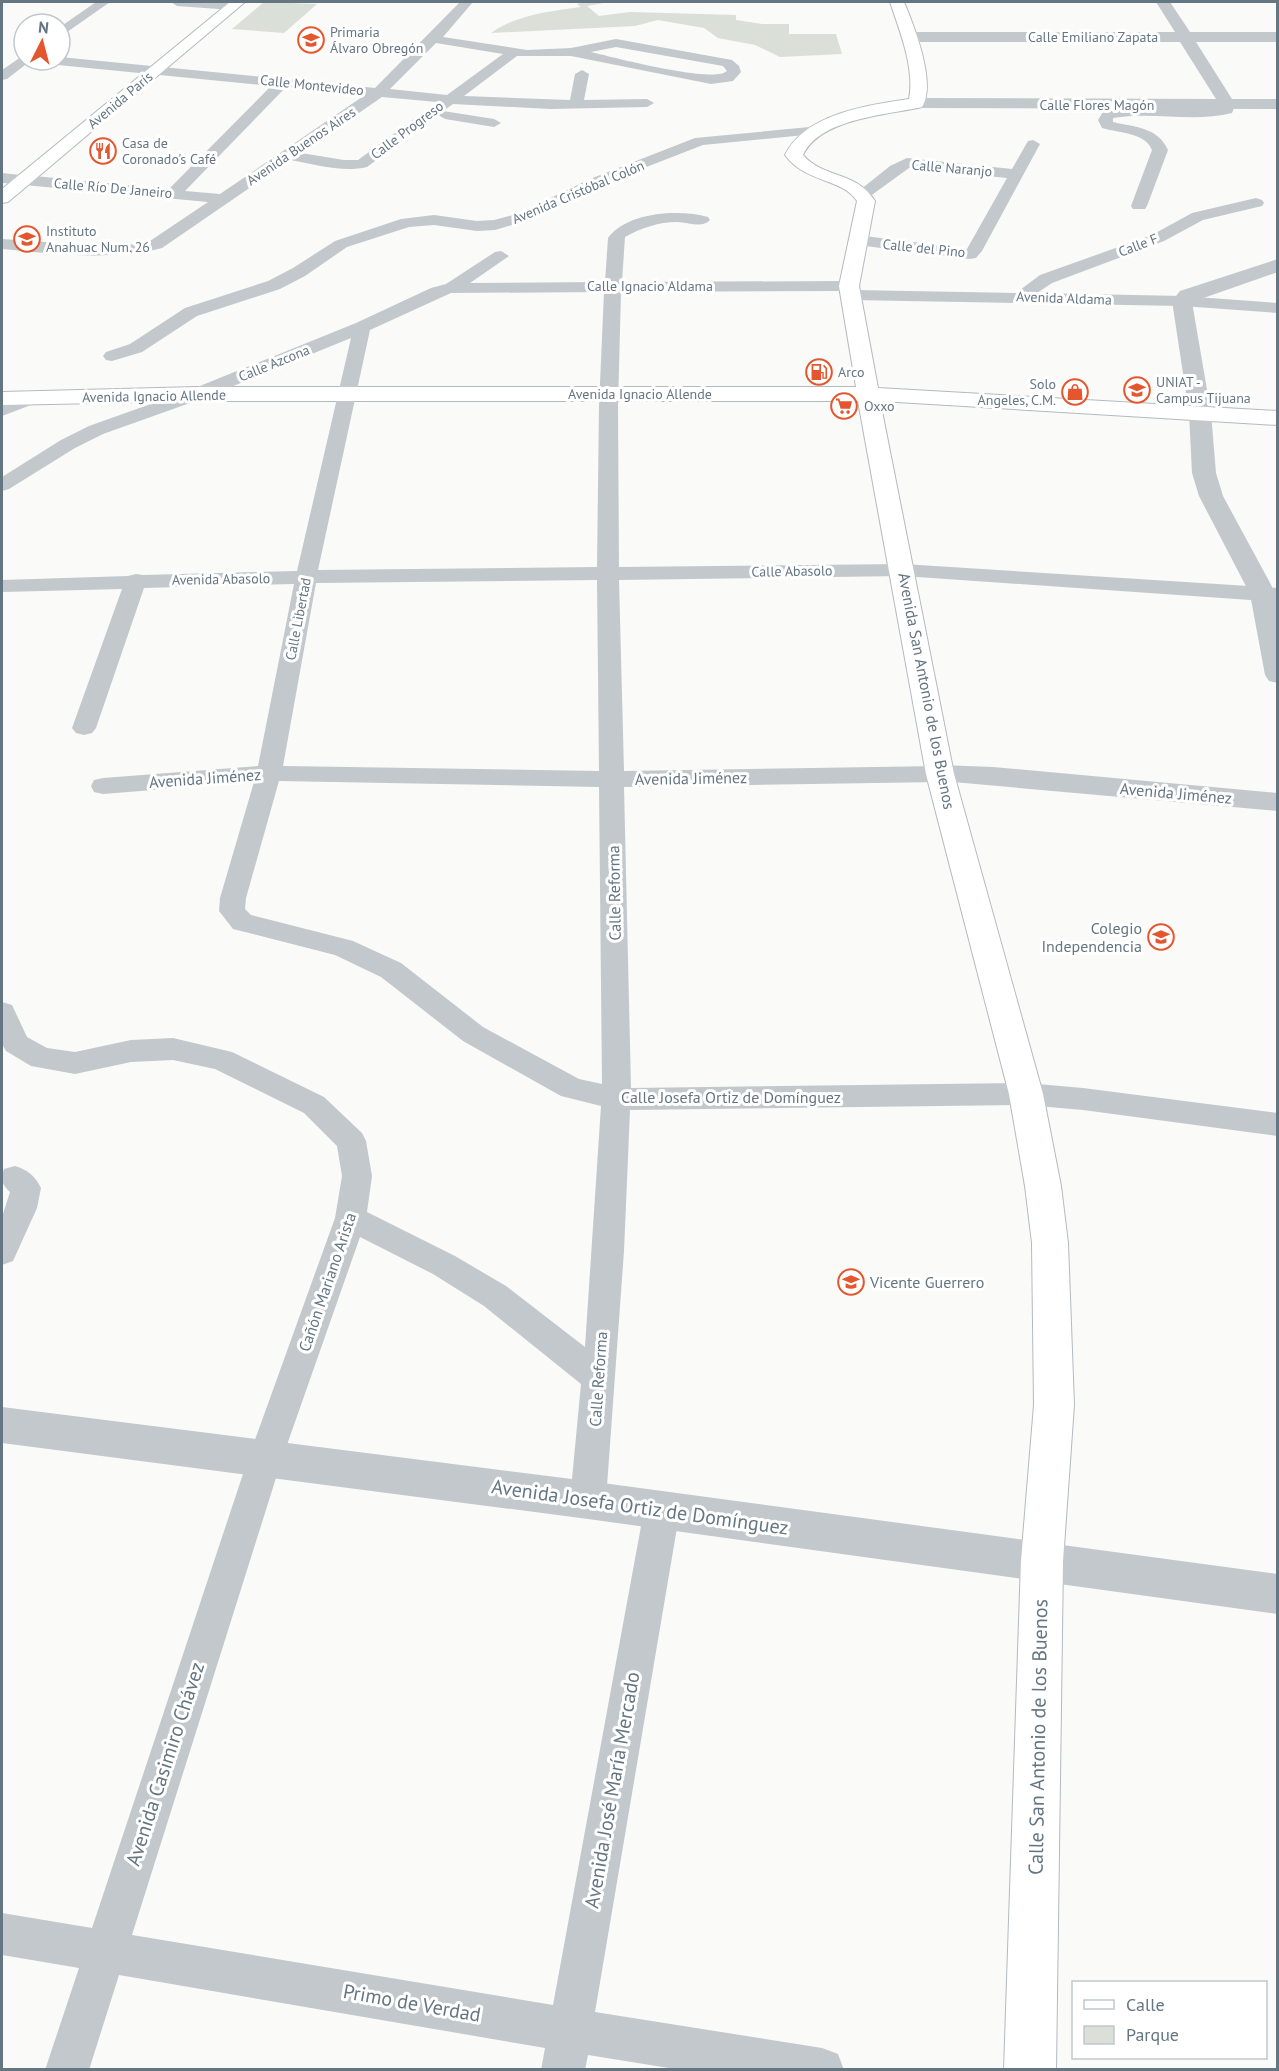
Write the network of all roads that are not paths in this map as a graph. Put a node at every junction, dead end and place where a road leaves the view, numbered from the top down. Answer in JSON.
{"nodes":[{"id":1,"x":104,"y":2,"type":"edge"},
{"id":2,"x":177,"y":2,"type":"edge"},
{"id":3,"x":467,"y":2,"type":"edge"},
{"id":4,"x":897,"y":2,"type":"edge"},
{"id":5,"x":1162,"y":2,"type":"edge"},
{"id":6,"x":235,"y":4,"type":"edge"},
{"id":7,"x":72,"y":25,"type":"edge"},
{"id":8,"x":1186,"y":37,"type":"junction"},
{"id":9,"x":1278,"y":37,"type":"edge"},
{"id":10,"x":909,"y":38,"type":"junction"},
{"id":11,"x":433,"y":39,"type":"junction"},
{"id":12,"x":572,"y":52,"type":"junction"},
{"id":13,"x":513,"y":53,"type":"junction"},
{"id":14,"x":72,"y":62,"type":"edge"},
{"id":15,"x":156,"y":70,"type":"junction"},
{"id":16,"x":582,"y":74,"type":"dead end"},
{"id":17,"x":283,"y":82,"type":"junction"},
{"id":18,"x":379,"y":92,"type":"junction"},
{"id":19,"x":449,"y":99,"type":"junction"},
{"id":20,"x":647,"y":103,"type":"dead end"},
{"id":21,"x":916,"y":103,"type":"junction"},
{"id":22,"x":576,"y":105,"type":"junction"},
{"id":23,"x":1228,"y":105,"type":"junction"},
{"id":24,"x":1278,"y":105,"type":"edge"},
{"id":25,"x":430,"y":113,"type":"junction"},
{"id":26,"x":494,"y":123,"type":"dead end"},
{"id":27,"x":820,"y":130,"type":"junction"},
{"id":28,"x":1033,"y":144,"type":"dead end"},
{"id":29,"x":289,"y":155,"type":"junction"},
{"id":30,"x":1016,"y":174,"type":"junction"},
{"id":31,"x":2,"y":178,"type":"edge"},
{"id":32,"x":24,"y":180,"type":"junction"},
{"id":33,"x":174,"y":193,"type":"junction"},
{"id":34,"x":863,"y":194,"type":"junction"},
{"id":35,"x":2,"y":198,"type":"edge"},
{"id":36,"x":224,"y":199,"type":"junction"},
{"id":37,"x":1256,"y":203,"type":"dead end"},
{"id":38,"x":1139,"y":206,"type":"dead end"},
{"id":39,"x":702,"y":220,"type":"dead end"},
{"id":40,"x":857,"y":240,"type":"junction"},
{"id":41,"x":2,"y":244,"type":"edge"},
{"id":42,"x":501,"y":256,"type":"dead end"},
{"id":43,"x":1278,"y":265,"type":"edge"},
{"id":44,"x":613,"y":286,"type":"junction"},
{"id":45,"x":450,"y":288,"type":"junction"},
{"id":46,"x":850,"y":290,"type":"junction"},
{"id":47,"x":1022,"y":297,"type":"junction"},
{"id":48,"x":1182,"y":301,"type":"junction"},
{"id":49,"x":1278,"y":308,"type":"edge"},
{"id":50,"x":362,"y":327,"type":"junction"},
{"id":51,"x":112,"y":356,"type":"dead end"},
{"id":52,"x":197,"y":394,"type":"junction"},
{"id":53,"x":348,"y":394,"type":"junction"},
{"id":54,"x":610,"y":394,"type":"junction"},
{"id":55,"x":868,"y":394,"type":"junction"},
{"id":56,"x":32,"y":398,"type":"junction"},
{"id":57,"x":2,"y":399,"type":"edge"},
{"id":58,"x":2,"y":410,"type":"edge"},
{"id":59,"x":1200,"y":413,"type":"junction"},
{"id":60,"x":1278,"y":418,"type":"edge"},
{"id":61,"x":2,"y":485,"type":"edge"},
{"id":62,"x":903,"y":570,"type":"junction"},
{"id":63,"x":606,"y":573,"type":"junction"},
{"id":64,"x":306,"y":577,"type":"junction"},
{"id":65,"x":136,"y":580,"type":"junction"},
{"id":66,"x":2,"y":586,"type":"edge"},
{"id":67,"x":1270,"y":595,"type":"edge"},
{"id":68,"x":1278,"y":675,"type":"edge"},
{"id":69,"x":84,"y":728,"type":"dead end"},
{"id":70,"x":269,"y":773,"type":"junction"},
{"id":71,"x":940,"y":774,"type":"junction"},
{"id":72,"x":612,"y":779,"type":"junction"},
{"id":73,"x":103,"y":786,"type":"dead end"},
{"id":74,"x":1278,"y":802,"type":"edge"},
{"id":75,"x":232,"y":911,"type":"joint"},
{"id":76,"x":2,"y":1012,"type":"edge"},
{"id":77,"x":1026,"y":1094,"type":"junction"},
{"id":78,"x":616,"y":1099,"type":"junction"},
{"id":79,"x":1278,"y":1125,"type":"edge"},
{"id":80,"x":15,"y":1178,"type":"dead end"},
{"id":81,"x":351,"y":1218,"type":"junction"},
{"id":82,"x":2,"y":1252,"type":"edge"},
{"id":83,"x":599,"y":1378,"type":"junction"},
{"id":84,"x":1054,"y":1405,"type":"joint"},
{"id":85,"x":2,"y":1425,"type":"edge"},
{"id":86,"x":265,"y":1459,"type":"junction"},
{"id":87,"x":588,"y":1500,"type":"junction"},
{"id":88,"x":662,"y":1510,"type":"junction"},
{"id":89,"x":1042,"y":1561,"type":"junction"},
{"id":90,"x":1278,"y":1594,"type":"edge"},
{"id":91,"x":2,"y":1934,"type":"edge"},
{"id":92,"x":104,"y":1950,"type":"junction"},
{"id":93,"x":566,"y":2050,"type":"edge"},
{"id":94,"x":67,"y":2070,"type":"edge"},
{"id":95,"x":822,"y":2070,"type":"edge"},
{"id":96,"x":1030,"y":2070,"type":"edge"}],
"edges":[{"from":1,"to":7,"type":"street"},
{"from":2,"to":6,"type":"street"},
{"from":3,"to":11,"type":"street","name":"Avenida Buenos Aires"},
{"from":4,"to":10,"type":"main road"},
{"from":5,"to":8,"type":"street"},
{"from":6,"to":15,"type":"main road","name":"Avenida París"},
{"from":8,"to":9,"type":"street","name":"Calle Emiliano Zapata"},
{"from":8,"to":10,"type":"street","name":"Calle Emiliano Zapata"},
{"from":8,"to":23,"type":"street"},
{"from":10,"to":21,"type":"main road"},
{"from":11,"to":13,"type":"street"},
{"from":11,"to":18,"type":"street","name":"Avenida Buenos Aires"},
{"from":12,"to":12,"type":"street"},
{"from":12,"to":13,"type":"street"},
{"from":13,"to":19,"type":"street","name":"Calle Progreso"},
{"from":14,"to":15,"type":"street","name":"Calle Montevideo"},
{"from":15,"to":17,"type":"street","name":"Calle Montevideo"},
{"from":15,"to":32,"type":"main road","name":"Avenida París"},
{"from":16,"to":22,"type":"street"},
{"from":17,"to":18,"type":"street","name":"Calle Montevideo"},
{"from":17,"to":33,"type":"street"},
{"from":18,"to":19,"type":"street","name":"Calle Montevideo"},
{"from":18,"to":29,"type":"street","name":"Avenida Buenos Aires"},
{"from":19,"to":22,"type":"street","name":"Calle Montevideo"},
{"from":19,"to":25,"type":"street","name":"Calle Progreso"},
{"from":20,"to":22,"type":"street","name":"Calle Montevideo"},
{"from":21,"to":23,"type":"street","name":"Calle Flores Magón"},
{"from":21,"to":27,"type":"main road"},
{"from":23,"to":24,"type":"street","name":"Calle Flores Magón"},
{"from":23,"to":38,"type":"street"},
{"from":25,"to":26,"type":"street"},
{"from":25,"to":29,"type":"street","name":"Calle Progreso"},
{"from":27,"to":34,"type":"main road"},
{"from":27,"to":51,"type":"street","name":"Avenida Cristóbal Colón"},
{"from":28,"to":30,"type":"street"},
{"from":29,"to":36,"type":"street","name":"Avenida Buenos Aires"},
{"from":30,"to":34,"type":"street","name":"Calle Naranjo"},
{"from":30,"to":40,"type":"street","name":"Calle del Pino"},
{"from":31,"to":32,"type":"street","name":"Calle Río De Janeiro"},
{"from":32,"to":33,"type":"street","name":"Calle Río De Janeiro"},
{"from":32,"to":35,"type":"main road","name":"Avenida París"},
{"from":33,"to":36,"type":"street","name":"Calle Río De Janeiro"},
{"from":34,"to":40,"type":"main road","name":"Avenida San Antonio de los Buenos"},
{"from":36,"to":41,"type":"street","name":"Avenida Buenos Aires"},
{"from":37,"to":47,"type":"street","name":"Calle F"},
{"from":39,"to":44,"type":"street","name":"Calle Reforma"},
{"from":40,"to":46,"type":"main road","name":"Avenida San Antonio de los Buenos"},
{"from":42,"to":45,"type":"street"},
{"from":43,"to":48,"type":"street"},
{"from":44,"to":45,"type":"street","name":"Calle Ignacio Aldama"},
{"from":44,"to":46,"type":"street","name":"Calle Ignacio Aldama"},
{"from":44,"to":54,"type":"street","name":"Calle Reforma"},
{"from":45,"to":50,"type":"street","name":"Calle Azcona"},
{"from":46,"to":47,"type":"street","name":"Avenida Aldama"},
{"from":46,"to":55,"type":"main road","name":"Avenida San Antonio de los Buenos"},
{"from":47,"to":48,"type":"street","name":"Avenida Aldama"},
{"from":48,"to":49,"type":"street","name":"Avenida Aldama"},
{"from":48,"to":59,"type":"street"},
{"from":50,"to":52,"type":"street","name":"Calle Azcona"},
{"from":50,"to":53,"type":"street","name":"Calle Libertad"},
{"from":52,"to":53,"type":"main road","name":"Avenida Ignacio Allende"},
{"from":52,"to":56,"type":"main road","name":"Avenida Ignacio Allende"},
{"from":52,"to":61,"type":"street","name":"Calle Azcona"},
{"from":53,"to":54,"type":"main road","name":"Avenida Ignacio Allende"},
{"from":53,"to":64,"type":"street","name":"Calle Libertad"},
{"from":54,"to":55,"type":"main road","name":"Avenida Ignacio Allende"},
{"from":54,"to":63,"type":"street","name":"Calle Reforma"},
{"from":55,"to":59,"type":"main road","name":"Avenida Ignacio Allende"},
{"from":55,"to":62,"type":"main road","name":"Avenida San Antonio de los Buenos"},
{"from":56,"to":57,"type":"main road","name":"Avenida Ignacio Allende"},
{"from":56,"to":58,"type":"street"},
{"from":59,"to":60,"type":"main road","name":"Avenida Ignacio Allende"},
{"from":59,"to":67,"type":"street"},
{"from":62,"to":63,"type":"street","name":"Calle Abasolo"},
{"from":62,"to":67,"type":"street","name":"Calle Abasolo"},
{"from":62,"to":71,"type":"main road","name":"Avenida San Antonio de los Buenos"},
{"from":63,"to":64,"type":"street","name":"Calle Abasolo"},
{"from":63,"to":72,"type":"street","name":"Calle Reforma"},
{"from":64,"to":65,"type":"street","name":"Avenida Abasolo"},
{"from":64,"to":70,"type":"street","name":"Calle Libertad"},
{"from":65,"to":66,"type":"street","name":"Avenida Abasolo"},
{"from":65,"to":69,"type":"street"},
{"from":67,"to":68,"type":"street"},
{"from":70,"to":72,"type":"street","name":"Avenida Jiménez"},
{"from":70,"to":73,"type":"street","name":"Avenida Jiménez"},
{"from":70,"to":75,"type":"street","name":"Calle Libertad"},
{"from":71,"to":72,"type":"street","name":"Avenida Jiménez"},
{"from":71,"to":74,"type":"street","name":"Avenida Jiménez"},
{"from":71,"to":77,"type":"main road","name":"Avenida San Antonio de los Buenos"},
{"from":72,"to":78,"type":"street","name":"Calle Reforma"},
{"from":75,"to":78,"type":"street","name":"Calle Josefa Ortiz de Domínguez"},
{"from":76,"to":81,"type":"street","name":"Cañón Mariano Arista"},
{"from":77,"to":78,"type":"street","name":"Calle Josefa Ortiz de Domínguez"},
{"from":77,"to":79,"type":"street","name":"Calle Josefa Ortiz de Domínguez"},
{"from":77,"to":84,"type":"main road","name":"Avenida San Antonio de los Buenos"},
{"from":78,"to":83,"type":"street","name":"Calle Reforma"},
{"from":80,"to":82,"type":"street"},
{"from":81,"to":83,"type":"street"},
{"from":81,"to":86,"type":"street","name":"Cañón Mariano Arista"},
{"from":83,"to":87,"type":"street","name":"Calle Reforma"},
{"from":84,"to":89,"type":"main road","name":"Calle San Antonio de los Buenos"},
{"from":85,"to":86,"type":"street","name":"Avenida Josefa Ortiz de Domínguez"},
{"from":86,"to":87,"type":"street","name":"Avenida Josefa Ortiz de Domínguez"},
{"from":86,"to":92,"type":"street","name":"Avenida Casimiro Chávez"},
{"from":87,"to":88,"type":"street","name":"Avenida Josefa Ortiz de Domínguez"},
{"from":88,"to":89,"type":"street","name":"Avenida Josefa Ortiz de Domínguez"},
{"from":88,"to":93,"type":"street","name":"Avenida José María Mercado"},
{"from":89,"to":90,"type":"street","name":"Avenida Josefa Ortiz de Domínguez"},
{"from":89,"to":96,"type":"main road","name":"Calle San Antonio de los Buenos"},
{"from":91,"to":92,"type":"street","name":"Primo de Verdad"},
{"from":92,"to":93,"type":"street","name":"Primo de Verdad"},
{"from":92,"to":94,"type":"street","name":"Avenida Casimiro Chávez"},
{"from":93,"to":95,"type":"street","name":"Primo de Verdad"}]}
